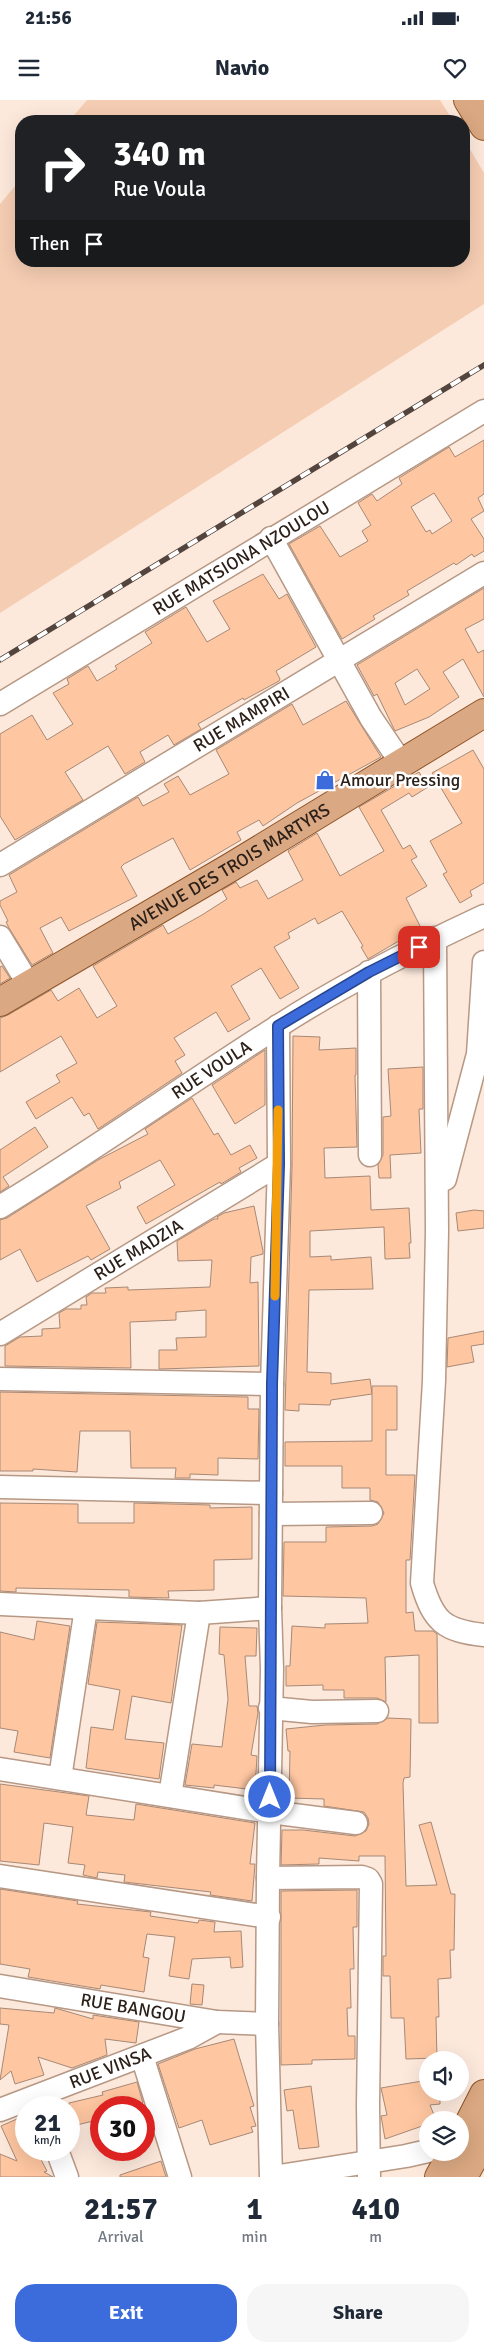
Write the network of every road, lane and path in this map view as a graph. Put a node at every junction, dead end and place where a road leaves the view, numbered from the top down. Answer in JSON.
{"nodes":[{"id":1,"x":468,"y":100,"type":"edge"},
{"id":2,"x":484,"y":126,"type":"edge"},
{"id":3,"x":484,"y":410,"type":"edge"},
{"id":4,"x":270,"y":538,"type":"junction"},
{"id":5,"x":484,"y":572,"type":"edge"},
{"id":6,"x":339,"y":660,"type":"junction"},
{"id":7,"x":0,"y":704,"type":"edge"},
{"id":8,"x":484,"y":713,"type":"edge"},
{"id":9,"x":402,"y":764,"type":"junction"},
{"id":10,"x":0,"y":865,"type":"edge"},
{"id":11,"x":484,"y":916,"type":"edge"},
{"id":12,"x":0,"y":937,"type":"edge"},
{"id":13,"x":435,"y":938,"type":"junction"},
{"id":14,"x":484,"y":962,"type":"edge"},
{"id":15,"x":369,"y":972,"type":"junction"},
{"id":16,"x":29,"y":985,"type":"junction"},
{"id":17,"x":0,"y":1002,"type":"edge"},
{"id":18,"x":278,"y":1026,"type":"junction"},
{"id":19,"x":370,"y":1155,"type":"dead end"},
{"id":20,"x":279,"y":1164,"type":"junction"},
{"id":21,"x":0,"y":1207,"type":"edge"},
{"id":22,"x":437,"y":1211,"type":"junction"},
{"id":23,"x":0,"y":1334,"type":"edge"},
{"id":24,"x":0,"y":1379,"type":"edge"},
{"id":25,"x":272,"y":1384,"type":"junction"},
{"id":26,"x":0,"y":1487,"type":"edge"},
{"id":27,"x":271,"y":1504,"type":"junction"},
{"id":28,"x":371,"y":1513,"type":"dead end"},
{"id":29,"x":0,"y":1604,"type":"edge"},
{"id":30,"x":86,"y":1608,"type":"junction"},
{"id":31,"x":270,"y":1608,"type":"junction"},
{"id":32,"x":199,"y":1613,"type":"junction"},
{"id":33,"x":484,"y":1636,"type":"edge"},
{"id":34,"x":270,"y":1708,"type":"junction"},
{"id":35,"x":377,"y":1711,"type":"dead end"},
{"id":36,"x":0,"y":1769,"type":"edge"},
{"id":37,"x":60,"y":1778,"type":"junction"},
{"id":38,"x":170,"y":1796,"type":"junction"},
{"id":39,"x":270,"y":1812,"type":"junction"},
{"id":40,"x":356,"y":1823,"type":"dead end"},
{"id":41,"x":0,"y":1876,"type":"edge"},
{"id":42,"x":268,"y":1878,"type":"junction"},
{"id":43,"x":269,"y":1917,"type":"junction"},
{"id":44,"x":0,"y":1986,"type":"edge"},
{"id":45,"x":217,"y":2022,"type":"junction"},
{"id":46,"x":268,"y":2024,"type":"junction"},
{"id":47,"x":142,"y":2056,"type":"junction"},
{"id":48,"x":484,"y":2094,"type":"edge"},
{"id":49,"x":50,"y":2096,"type":"edge"},
{"id":50,"x":15,"y":2107,"type":"edge"},
{"id":51,"x":0,"y":2110,"type":"edge"},
{"id":52,"x":470,"y":2148,"type":"edge"},
{"id":53,"x":419,"y":2154,"type":"edge"},
{"id":54,"x":61,"y":2161,"type":"edge"},
{"id":55,"x":369,"y":2170,"type":"edge"},
{"id":56,"x":67,"y":2177,"type":"edge"},
{"id":57,"x":180,"y":2177,"type":"edge"},
{"id":58,"x":272,"y":2177,"type":"edge"},
{"id":59,"x":439,"y":2177,"type":"edge"},
{"id":60,"x":463,"y":2177,"type":"edge"}],
"edges":[{"from":1,"to":2,"type":"main road"},
{"from":3,"to":4,"type":"street","name":"RUE MATSIONA NZOULOU"},
{"from":4,"to":6,"type":"street"},
{"from":4,"to":7,"type":"street","name":"RUE MATSIONA NZOULOU"},
{"from":5,"to":6,"type":"street","name":"RUE MAMPIRI"},
{"from":6,"to":9,"type":"street"},
{"from":6,"to":10,"type":"street","name":"RUE MAMPIRI"},
{"from":8,"to":9,"type":"main road","name":"AVENUE DES TROIS MARTYRS"},
{"from":9,"to":16,"type":"main road","name":"AVENUE DES TROIS MARTYRS"},
{"from":11,"to":13,"type":"street","name":"RUE VOULA"},
{"from":12,"to":16,"type":"street"},
{"from":13,"to":15,"type":"street","name":"RUE VOULA"},
{"from":13,"to":22,"type":"street"},
{"from":14,"to":22,"type":"street"},
{"from":15,"to":18,"type":"street","name":"RUE VOULA"},
{"from":15,"to":19,"type":"street"},
{"from":16,"to":17,"type":"main road","name":"AVENUE DES TROIS MARTYRS"},
{"from":18,"to":20,"type":"street"},
{"from":18,"to":21,"type":"street","name":"RUE VOULA"},
{"from":20,"to":23,"type":"street","name":"RUE MADZIA"},
{"from":20,"to":25,"type":"street"},
{"from":22,"to":33,"type":"street"},
{"from":24,"to":25,"type":"street"},
{"from":25,"to":27,"type":"street"},
{"from":26,"to":27,"type":"street"},
{"from":27,"to":28,"type":"street"},
{"from":27,"to":31,"type":"street"},
{"from":29,"to":30,"type":"street"},
{"from":30,"to":32,"type":"street"},
{"from":30,"to":37,"type":"street"},
{"from":31,"to":32,"type":"street"},
{"from":31,"to":34,"type":"street"},
{"from":32,"to":38,"type":"street"},
{"from":34,"to":35,"type":"street"},
{"from":34,"to":39,"type":"street"},
{"from":36,"to":37,"type":"street"},
{"from":37,"to":38,"type":"street"},
{"from":38,"to":39,"type":"street"},
{"from":39,"to":40,"type":"street"},
{"from":39,"to":42,"type":"street"},
{"from":41,"to":43,"type":"street"},
{"from":42,"to":43,"type":"street"},
{"from":42,"to":55,"type":"street"},
{"from":43,"to":46,"type":"street"},
{"from":44,"to":45,"type":"street","name":"RUE BANGOU"},
{"from":45,"to":46,"type":"street","name":"RUE BANGOU"},
{"from":45,"to":47,"type":"street","name":"RUE VINSA"},
{"from":46,"to":58,"type":"street"},
{"from":47,"to":49,"type":"street","name":"RUE VINSA"},
{"from":47,"to":57,"type":"street"},
{"from":48,"to":52,"type":"main road"},
{"from":50,"to":51,"type":"street","name":"RUE VINSA"},
{"from":52,"to":59,"type":"main road"},
{"from":52,"to":60,"type":"main road"},
{"from":53,"to":55,"type":"street"},
{"from":54,"to":56,"type":"street"},
{"from":55,"to":58,"type":"street"}]}
